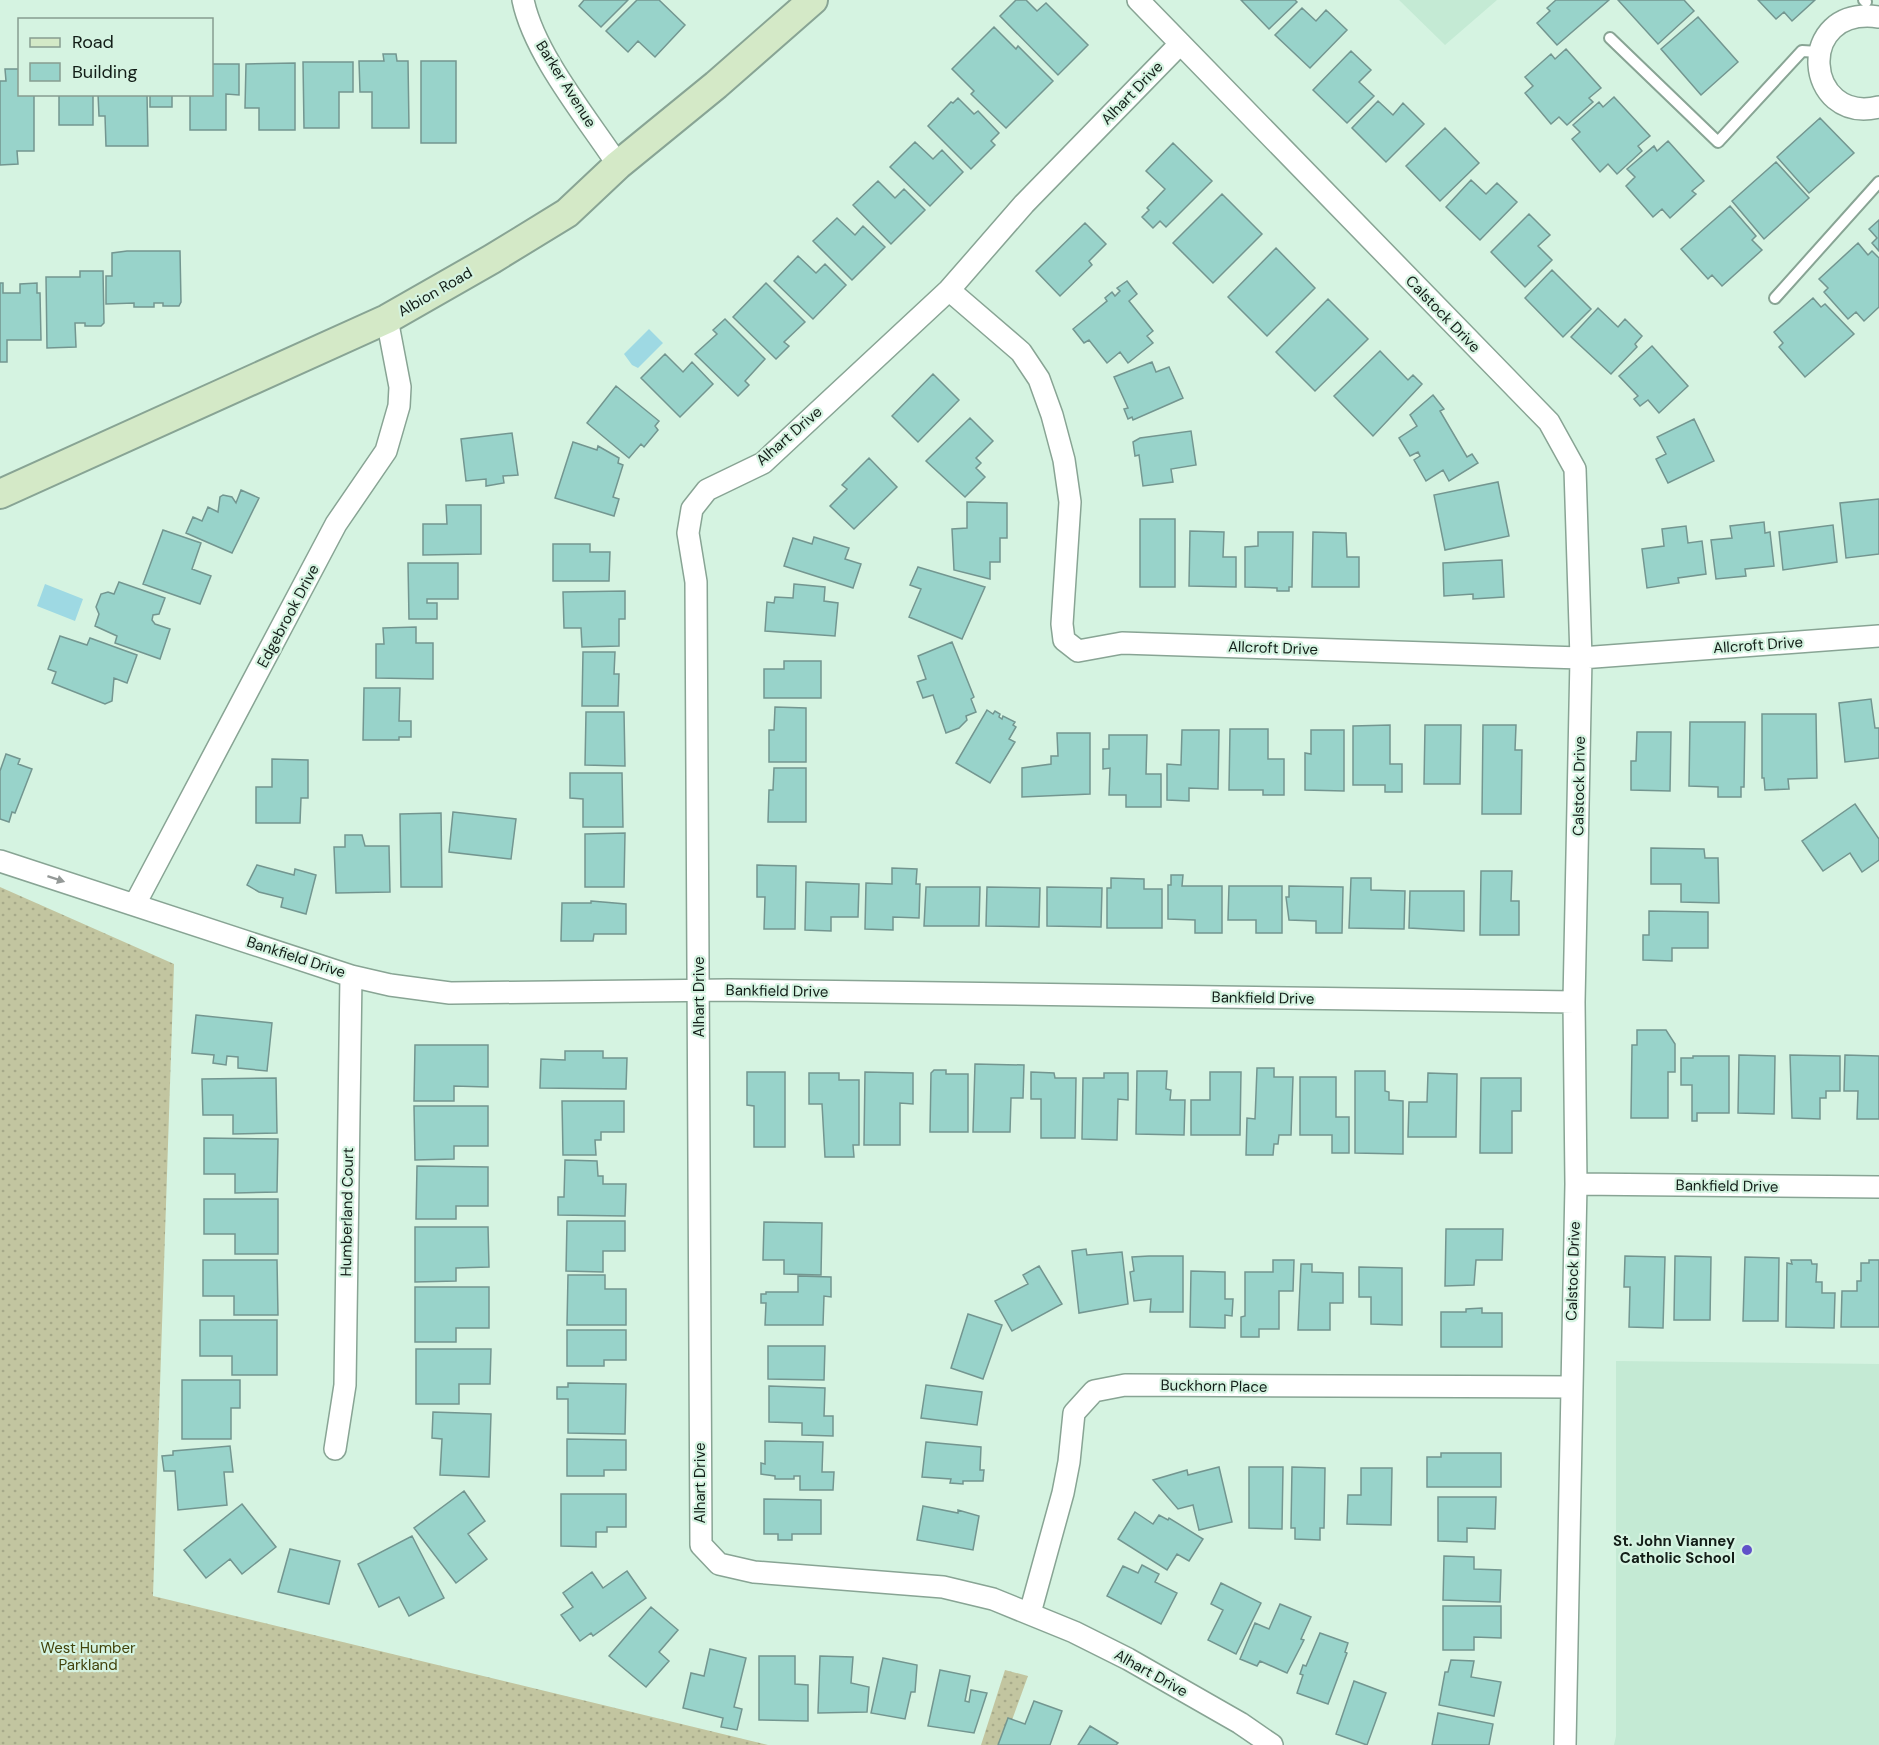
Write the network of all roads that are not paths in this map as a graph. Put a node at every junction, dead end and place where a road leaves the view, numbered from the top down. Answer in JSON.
{"nodes":[{"id":1,"x":523,"y":0,"type":"edge"},
{"id":2,"x":813,"y":0,"type":"edge"},
{"id":3,"x":1138,"y":0,"type":"edge"},
{"id":4,"x":1868,"y":7,"type":"edge"},
{"id":5,"x":1610,"y":38,"type":"dead end"},
{"id":6,"x":1180,"y":44,"type":"junction"},
{"id":7,"x":1819,"y":52,"type":"junction"},
{"id":8,"x":1879,"y":107,"type":"edge"},
{"id":9,"x":618,"y":165,"type":"junction"},
{"id":10,"x":1879,"y":182,"type":"edge"},
{"id":11,"x":949,"y":290,"type":"junction"},
{"id":12,"x":1775,"y":297,"type":"dead end"},
{"id":13,"x":387,"y":319,"type":"junction"},
{"id":14,"x":0,"y":494,"type":"edge"},
{"id":15,"x":1879,"y":636,"type":"edge"},
{"id":16,"x":1581,"y":658,"type":"junction"},
{"id":17,"x":0,"y":861,"type":"edge"},
{"id":18,"x":135,"y":904,"type":"junction"},
{"id":19,"x":351,"y":975,"type":"junction"},
{"id":20,"x":699,"y":990,"type":"junction"},
{"id":21,"x":1574,"y":1002,"type":"junction"},
{"id":22,"x":1575,"y":1184,"type":"junction"},
{"id":23,"x":1879,"y":1187,"type":"edge"},
{"id":24,"x":1570,"y":1387,"type":"junction"},
{"id":25,"x":335,"y":1449,"type":"dead end"},
{"id":26,"x":1030,"y":1613,"type":"junction"},
{"id":27,"x":1272,"y":1745,"type":"edge"},
{"id":28,"x":1565,"y":1745,"type":"edge"}],
"edges":[{"from":1,"to":9,"type":"street","name":"Barker Avenue"},
{"from":2,"to":9,"type":"main road","name":"Albion Road"},
{"from":3,"to":6,"type":"street","name":"Calstock Drive"},
{"from":4,"to":7,"type":"street"},
{"from":5,"to":7,"type":"lane"},
{"from":6,"to":11,"type":"street","name":"Alhart Drive"},
{"from":6,"to":16,"type":"street","name":"Calstock Drive"},
{"from":7,"to":8,"type":"street"},
{"from":9,"to":13,"type":"main road","name":"Albion Road"},
{"from":10,"to":12,"type":"lane"},
{"from":11,"to":16,"type":"street","name":"Allcroft Drive"},
{"from":11,"to":20,"type":"street","name":"Alhart Drive"},
{"from":13,"to":14,"type":"main road","name":"Albion Road"},
{"from":13,"to":18,"type":"street","name":"Edgebrook Drive"},
{"from":15,"to":16,"type":"street","name":"Allcroft Drive"},
{"from":16,"to":21,"type":"street","name":"Calstock Drive"},
{"from":17,"to":18,"type":"street","name":"Bankfield Drive","one_way":true},
{"from":18,"to":19,"type":"street","name":"Bankfield Drive"},
{"from":19,"to":20,"type":"street","name":"Bankfield Drive"},
{"from":19,"to":25,"type":"street","name":"Humberland Court"},
{"from":20,"to":21,"type":"street","name":"Bankfield Drive"},
{"from":20,"to":26,"type":"street","name":"Alhart Drive"},
{"from":21,"to":22,"type":"street","name":"Calstock Drive"},
{"from":22,"to":23,"type":"street","name":"Bankfield Drive"},
{"from":22,"to":24,"type":"street","name":"Calstock Drive"},
{"from":24,"to":26,"type":"street","name":"Buckhorn Place"},
{"from":24,"to":28,"type":"street","name":"Calstock Drive"},
{"from":26,"to":27,"type":"street","name":"Alhart Drive"}]}
